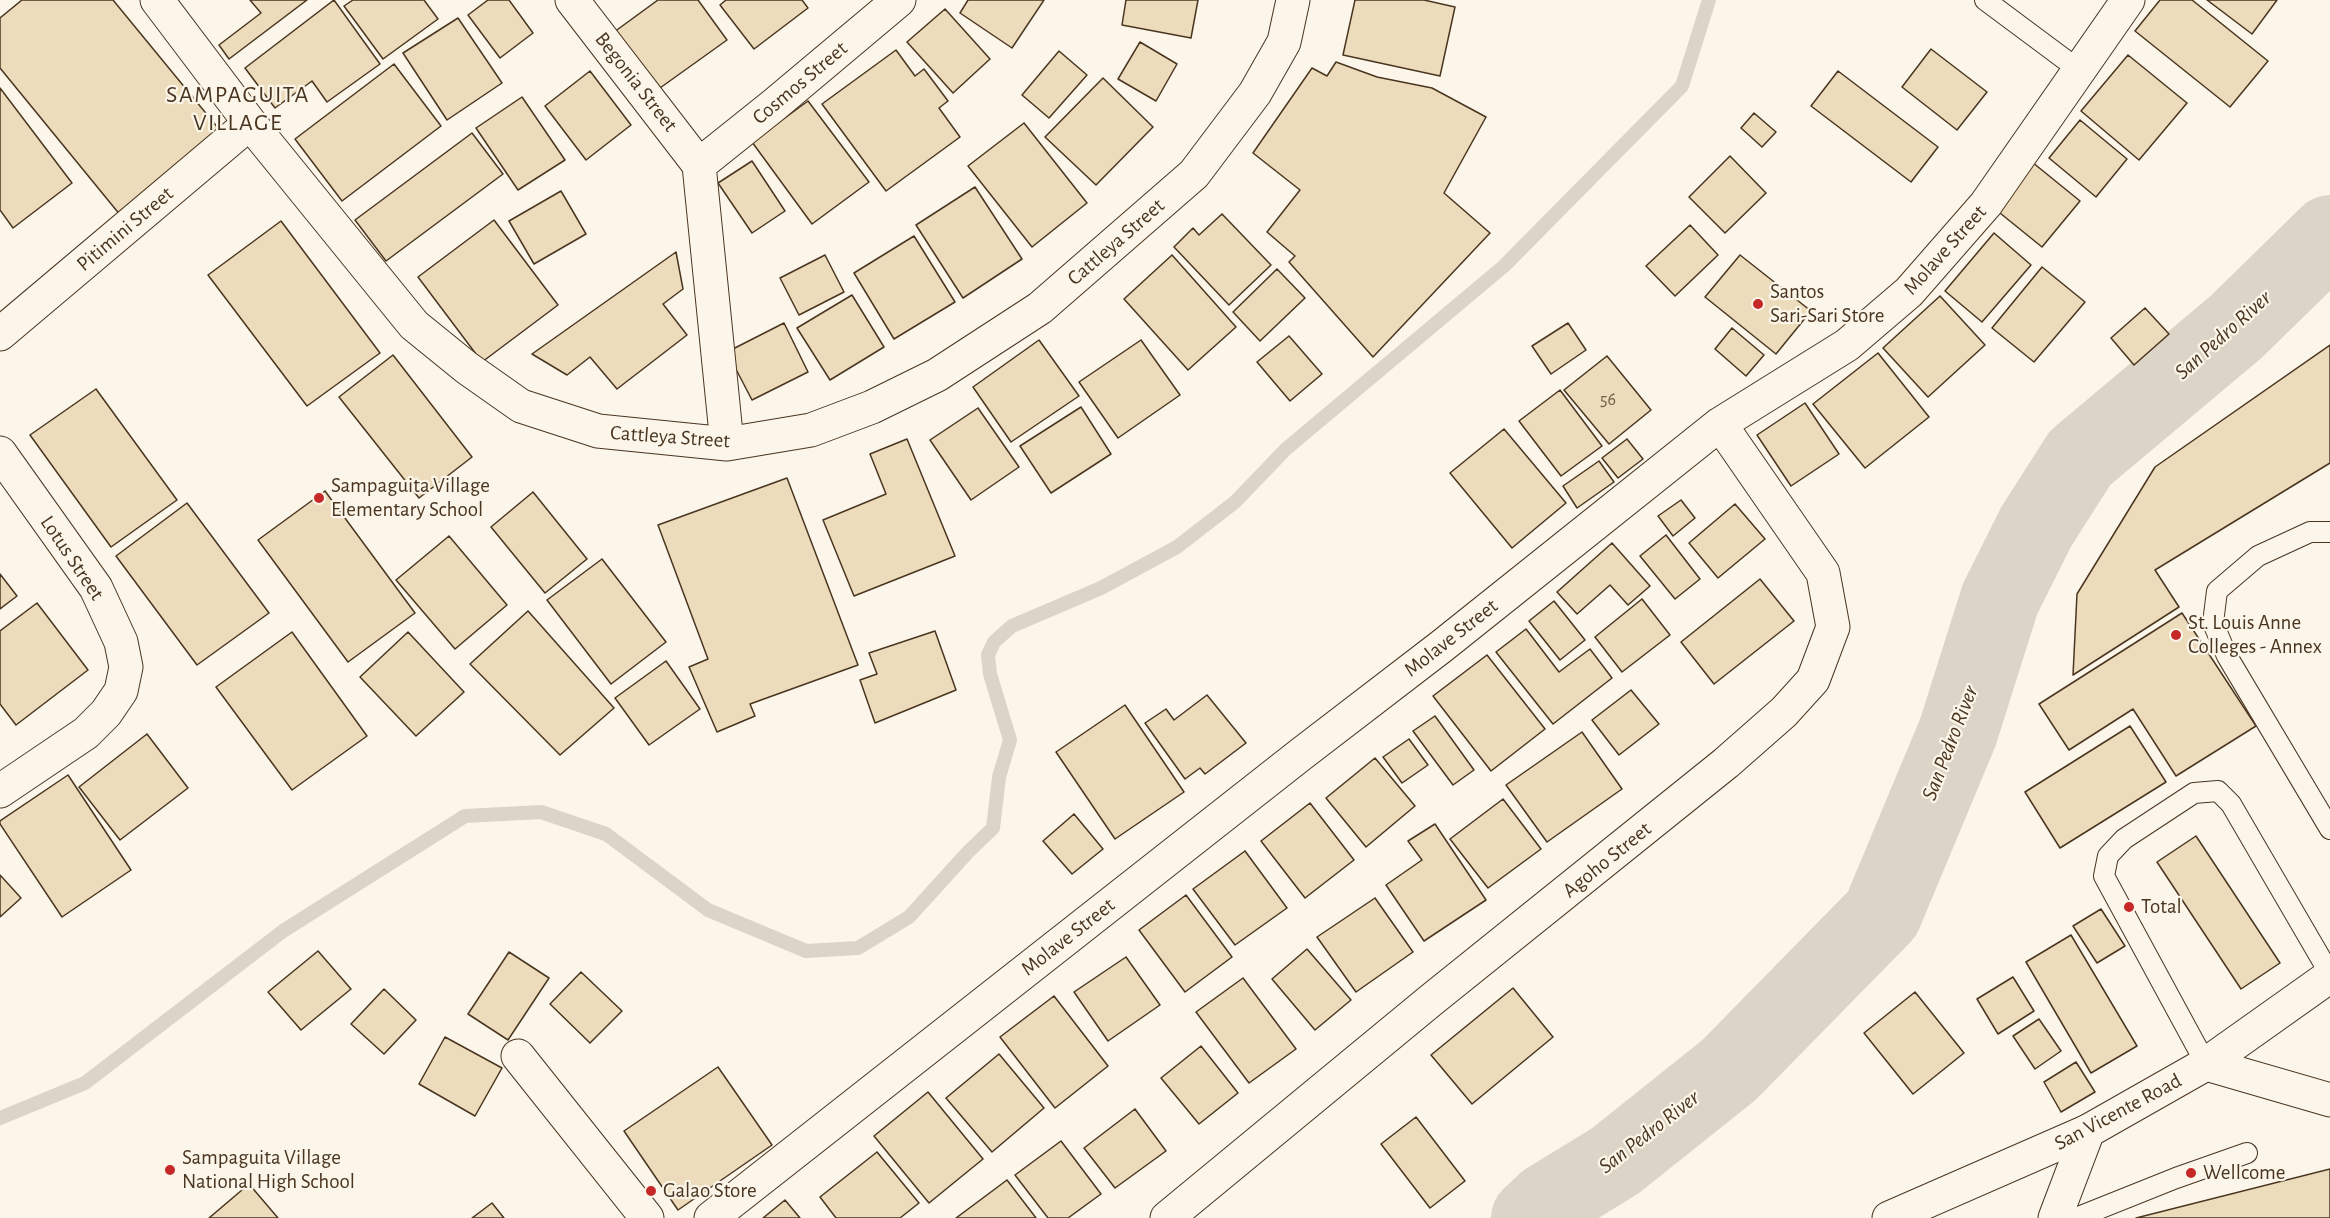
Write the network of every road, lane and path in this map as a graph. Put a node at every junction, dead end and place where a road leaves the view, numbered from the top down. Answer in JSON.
{"nodes":[{"id":1,"x":157,"y":0,"type":"edge"},
{"id":2,"x":572,"y":0,"type":"edge"},
{"id":3,"x":899,"y":0,"type":"edge"},
{"id":4,"x":1293,"y":0,"type":"edge"},
{"id":5,"x":1985,"y":0,"type":"edge"},
{"id":6,"x":2128,"y":0,"type":"edge"},
{"id":7,"x":2079,"y":70,"type":"junction"},
{"id":8,"x":250,"y":123,"type":"junction"},
{"id":9,"x":699,"y":165,"type":"junction"},
{"id":10,"x":0,"y":334,"type":"edge"},
{"id":11,"x":1720,"y":424,"type":"junction"},
{"id":12,"x":728,"y":444,"type":"junction"},
{"id":13,"x":0,"y":453,"type":"edge"},
{"id":14,"x":2330,"y":532,"type":"edge"},
{"id":15,"x":0,"y":791,"type":"edge"},
{"id":16,"x":2330,"y":829,"type":"edge"},
{"id":17,"x":2330,"y":975,"type":"edge"},
{"id":18,"x":518,"y":1056,"type":"dead end"},
{"id":19,"x":2206,"y":1064,"type":"junction"},
{"id":20,"x":2330,"y":1100,"type":"edge"},
{"id":21,"x":2088,"y":1131,"type":"junction"},
{"id":22,"x":2247,"y":1154,"type":"dead end"},
{"id":23,"x":647,"y":1218,"type":"edge"},
{"id":24,"x":711,"y":1218,"type":"edge"},
{"id":25,"x":1167,"y":1218,"type":"edge"},
{"id":26,"x":1889,"y":1218,"type":"edge"},
{"id":27,"x":2055,"y":1218,"type":"edge"},
{"id":28,"x":2076,"y":1218,"type":"edge"}],
"edges":[{"from":1,"to":8,"type":"street","name":"Cattleya Street"},
{"from":2,"to":9,"type":"street","name":"Begonia Street"},
{"from":3,"to":9,"type":"street","name":"Cosmos Street"},
{"from":4,"to":12,"type":"street","name":"Cattleya Street"},
{"from":5,"to":7,"type":"lane"},
{"from":6,"to":7,"type":"street","name":"Molave Street"},
{"from":7,"to":11,"type":"street","name":"Molave Street"},
{"from":8,"to":10,"type":"street","name":"Pitimini Street"},
{"from":8,"to":12,"type":"street","name":"Cattleya Street"},
{"from":9,"to":12,"type":"street"},
{"from":11,"to":24,"type":"street","name":"Molave Street"},
{"from":11,"to":25,"type":"street","name":"Agoho Street"},
{"from":13,"to":15,"type":"street","name":"Lotus Street"},
{"from":14,"to":16,"type":"lane"},
{"from":17,"to":19,"type":"street","name":"San Vicente Road"},
{"from":17,"to":19,"type":"lane"},
{"from":18,"to":23,"type":"street"},
{"from":19,"to":20,"type":"street"},
{"from":19,"to":21,"type":"street","name":"San Vicente Road"},
{"from":21,"to":26,"type":"street","name":"San Vicente Road"},
{"from":21,"to":27,"type":"street"},
{"from":22,"to":28,"type":"lane"}]}
